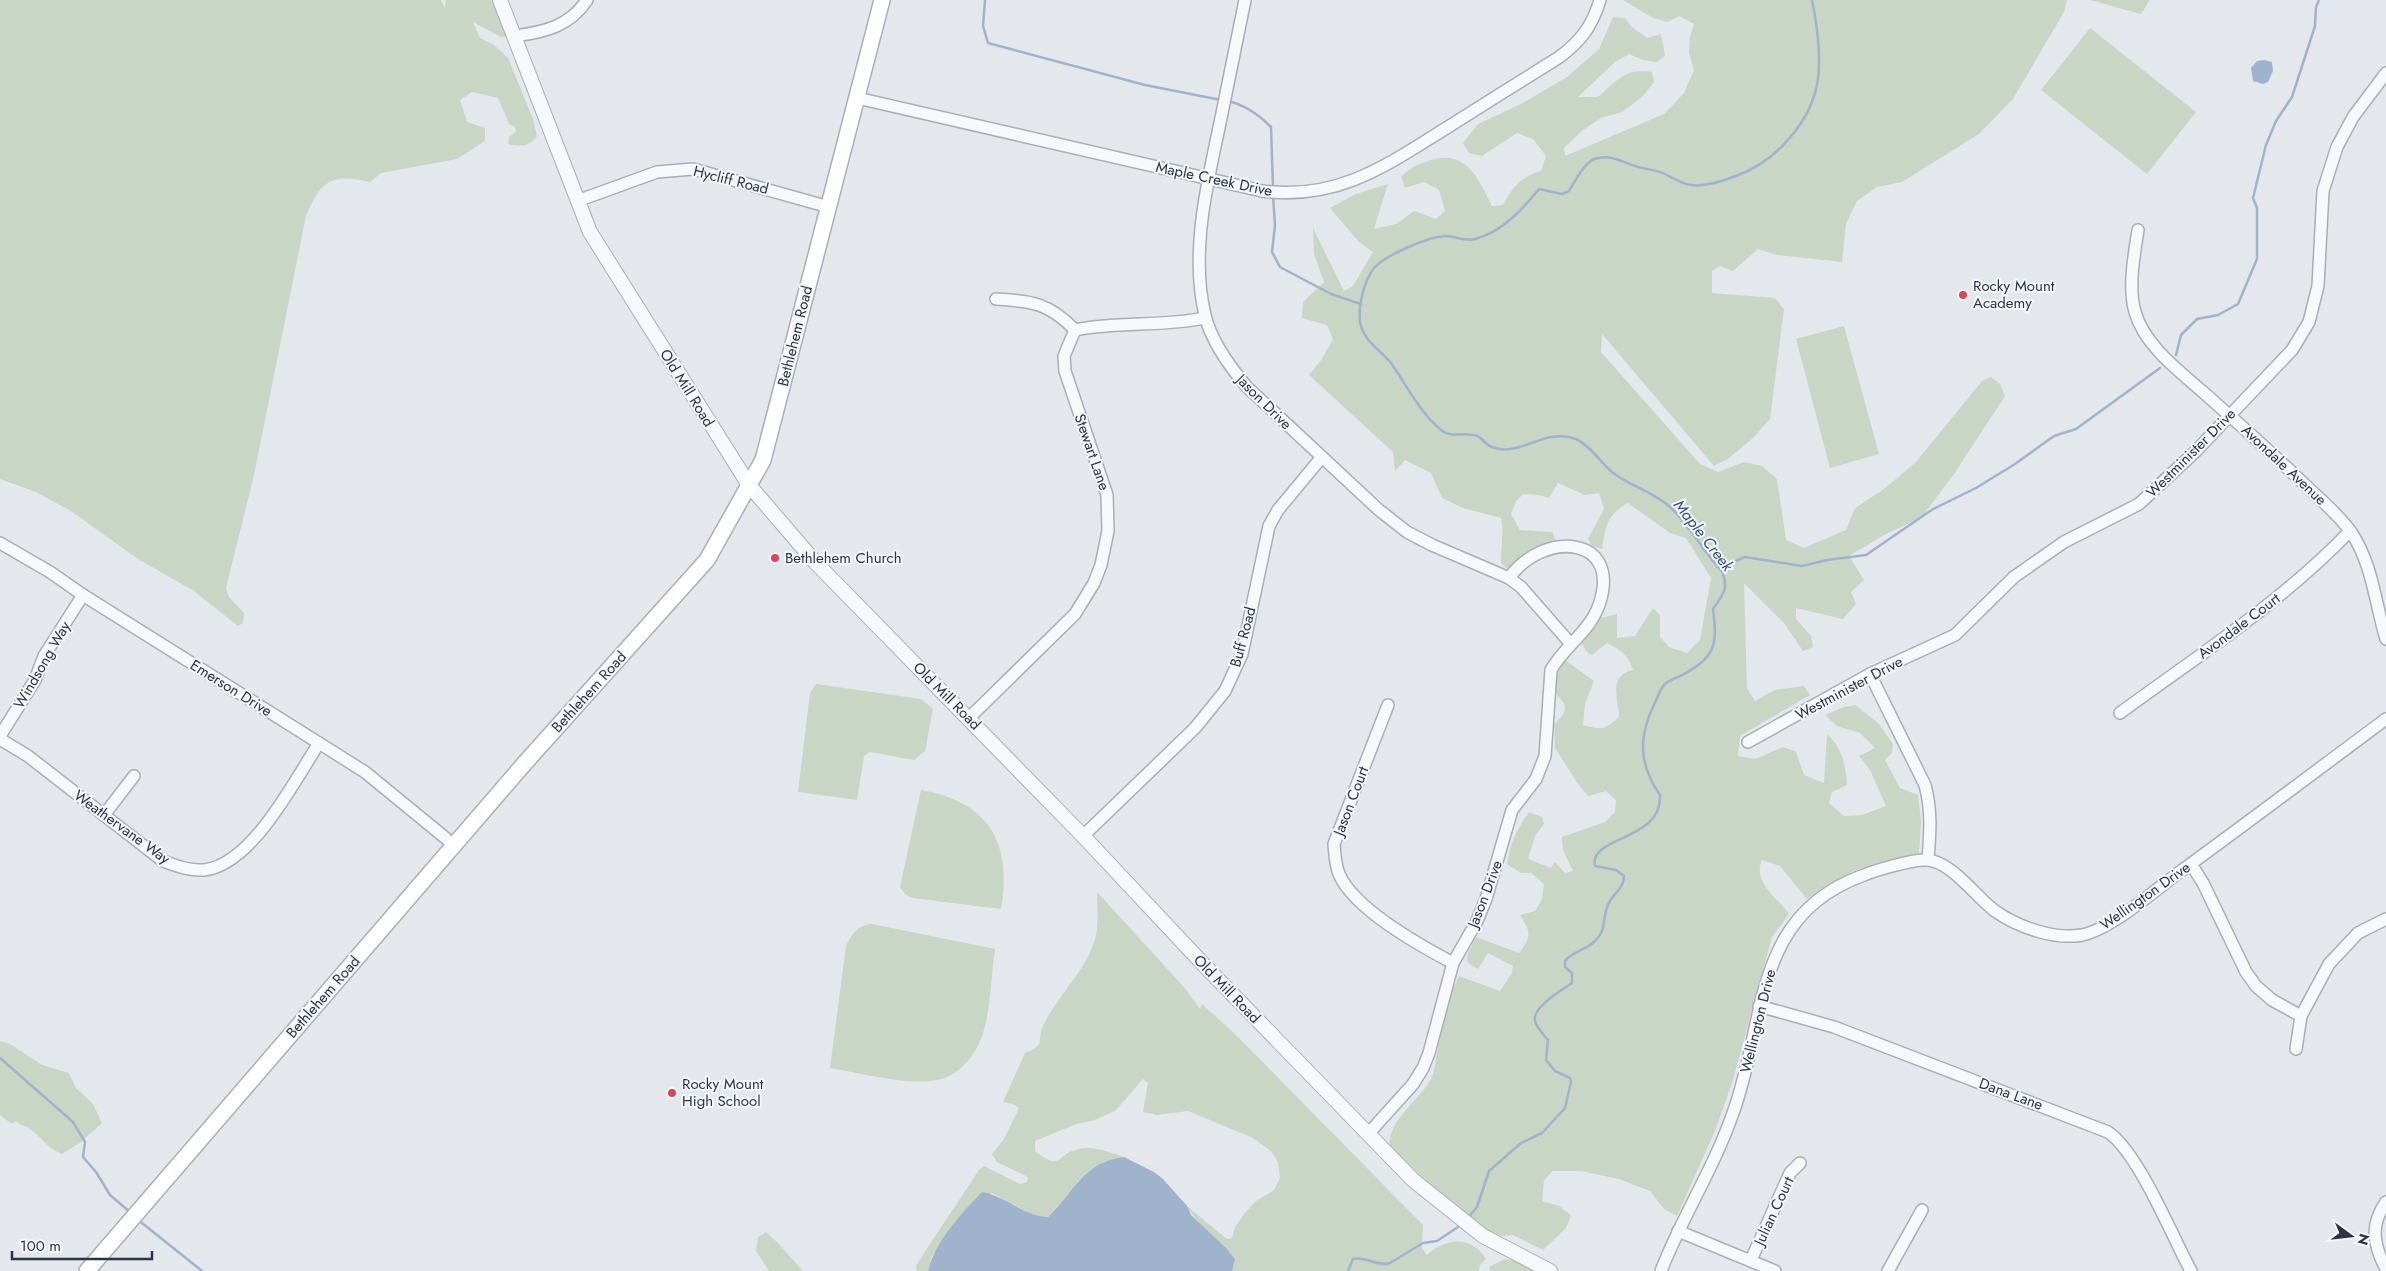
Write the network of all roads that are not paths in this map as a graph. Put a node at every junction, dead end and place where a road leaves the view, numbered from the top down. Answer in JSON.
{"nodes":[{"id":1,"x":500,"y":0,"type":"edge"},
{"id":2,"x":587,"y":0,"type":"edge"},
{"id":3,"x":882,"y":0,"type":"edge"},
{"id":4,"x":1245,"y":0,"type":"edge"},
{"id":5,"x":1600,"y":0,"type":"edge"},
{"id":6,"x":515,"y":36,"type":"junction"},
{"id":7,"x":2386,"y":73,"type":"edge"},
{"id":8,"x":857,"y":98,"type":"junction"},
{"id":9,"x":1208,"y":178,"type":"junction"},
{"id":10,"x":577,"y":201,"type":"junction"},
{"id":11,"x":829,"y":207,"type":"junction"},
{"id":12,"x":2138,"y":230,"type":"dead end"},
{"id":13,"x":996,"y":299,"type":"dead end"},
{"id":14,"x":1205,"y":318,"type":"junction"},
{"id":15,"x":1075,"y":330,"type":"junction"},
{"id":16,"x":2230,"y":416,"type":"junction"},
{"id":17,"x":1321,"y":458,"type":"junction"},
{"id":18,"x":749,"y":485,"type":"junction"},
{"id":19,"x":2350,"y":531,"type":"junction"},
{"id":20,"x":0,"y":543,"type":"edge"},
{"id":21,"x":1509,"y":578,"type":"junction"},
{"id":22,"x":83,"y":595,"type":"junction"},
{"id":23,"x":2386,"y":639,"type":"edge"},
{"id":24,"x":1570,"y":644,"type":"junction"},
{"id":25,"x":1870,"y":674,"type":"junction"},
{"id":26,"x":1388,"y":705,"type":"dead end"},
{"id":27,"x":2120,"y":713,"type":"dead end"},
{"id":28,"x":969,"y":718,"type":"junction"},
{"id":29,"x":2386,"y":719,"type":"edge"},
{"id":30,"x":0,"y":738,"type":"edge"},
{"id":31,"x":318,"y":742,"type":"junction"},
{"id":32,"x":1748,"y":742,"type":"dead end"},
{"id":33,"x":134,"y":776,"type":"dead end"},
{"id":34,"x":104,"y":815,"type":"junction"},
{"id":35,"x":1083,"y":836,"type":"junction"},
{"id":36,"x":454,"y":845,"type":"junction"},
{"id":37,"x":1928,"y":860,"type":"junction"},
{"id":38,"x":2191,"y":864,"type":"junction"},
{"id":39,"x":2386,"y":919,"type":"edge"},
{"id":40,"x":1453,"y":963,"type":"junction"},
{"id":41,"x":1759,"y":1006,"type":"junction"},
{"id":42,"x":2301,"y":1016,"type":"junction"},
{"id":43,"x":2296,"y":1049,"type":"dead end"},
{"id":44,"x":1369,"y":1134,"type":"junction"},
{"id":45,"x":1800,"y":1164,"type":"dead end"},
{"id":46,"x":2386,"y":1202,"type":"edge"},
{"id":47,"x":1922,"y":1210,"type":"dead end"},
{"id":48,"x":1678,"y":1231,"type":"junction"},
{"id":49,"x":1751,"y":1260,"type":"junction"},
{"id":50,"x":2386,"y":1269,"type":"edge"},
{"id":51,"x":87,"y":1271,"type":"edge"},
{"id":52,"x":1550,"y":1271,"type":"edge"},
{"id":53,"x":1661,"y":1271,"type":"edge"},
{"id":54,"x":1776,"y":1271,"type":"edge"},
{"id":55,"x":1888,"y":1271,"type":"edge"},
{"id":56,"x":2190,"y":1271,"type":"edge"}],
"edges":[{"from":1,"to":6,"type":"street","name":"Old Mill Road"},
{"from":2,"to":6,"type":"street"},
{"from":3,"to":8,"type":"main road","name":"Bethlehem Road"},
{"from":4,"to":9,"type":"street","name":"Jason Drive"},
{"from":5,"to":9,"type":"street","name":"Maple Creek Drive"},
{"from":6,"to":10,"type":"street","name":"Old Mill Road"},
{"from":7,"to":16,"type":"street","name":"Westminister Drive"},
{"from":8,"to":9,"type":"street","name":"Maple Creek Drive"},
{"from":8,"to":11,"type":"main road","name":"Bethlehem Road"},
{"from":9,"to":14,"type":"street","name":"Jason Drive"},
{"from":10,"to":11,"type":"street","name":"Hycliff Road"},
{"from":10,"to":18,"type":"street","name":"Old Mill Road"},
{"from":11,"to":18,"type":"main road","name":"Bethlehem Road"},
{"from":12,"to":16,"type":"street","name":"Avondale Avenue"},
{"from":13,"to":15,"type":"street"},
{"from":14,"to":15,"type":"street"},
{"from":14,"to":17,"type":"street","name":"Jason Drive"},
{"from":15,"to":28,"type":"street","name":"Stewart Lane"},
{"from":16,"to":19,"type":"street","name":"Avondale Avenue"},
{"from":16,"to":25,"type":"street","name":"Westminister Drive"},
{"from":17,"to":21,"type":"street","name":"Jason Drive"},
{"from":17,"to":35,"type":"street","name":"Buff Road"},
{"from":18,"to":28,"type":"street","name":"Old Mill Road"},
{"from":18,"to":36,"type":"main road","name":"Bethlehem Road"},
{"from":19,"to":23,"type":"street","name":"Avondale Avenue"},
{"from":19,"to":27,"type":"street","name":"Avondale Court"},
{"from":20,"to":22,"type":"street","name":"Emerson Drive"},
{"from":21,"to":24,"type":"street","name":"Jason Drive"},
{"from":21,"to":24,"type":"street","name":"Jason Drive"},
{"from":22,"to":30,"type":"street","name":"Windsong Way"},
{"from":22,"to":31,"type":"street","name":"Emerson Drive"},
{"from":24,"to":40,"type":"street","name":"Jason Drive"},
{"from":25,"to":32,"type":"street","name":"Westminister Drive"},
{"from":25,"to":37,"type":"street"},
{"from":26,"to":40,"type":"street","name":"Jason Court"},
{"from":28,"to":35,"type":"street","name":"Old Mill Road"},
{"from":29,"to":38,"type":"street","name":"Wellington Drive"},
{"from":30,"to":34,"type":"street","name":"Weathervane Way"},
{"from":31,"to":34,"type":"street","name":"Weathervane Way"},
{"from":31,"to":36,"type":"street","name":"Emerson Drive"},
{"from":33,"to":34,"type":"street"},
{"from":35,"to":44,"type":"street","name":"Old Mill Road"},
{"from":36,"to":51,"type":"main road","name":"Bethlehem Road"},
{"from":37,"to":38,"type":"street","name":"Wellington Drive"},
{"from":37,"to":41,"type":"street","name":"Wellington Drive"},
{"from":38,"to":42,"type":"street"},
{"from":39,"to":42,"type":"street"},
{"from":40,"to":44,"type":"street","name":"Jason Drive"},
{"from":41,"to":48,"type":"street","name":"Wellington Drive"},
{"from":41,"to":56,"type":"street","name":"Dana Lane"},
{"from":42,"to":43,"type":"street"},
{"from":44,"to":52,"type":"street","name":"Old Mill Road"},
{"from":45,"to":49,"type":"street","name":"Julian Court"},
{"from":46,"to":50,"type":"street"},
{"from":47,"to":55,"type":"street"},
{"from":48,"to":49,"type":"street"},
{"from":48,"to":53,"type":"street","name":"Wellington Drive"},
{"from":49,"to":54,"type":"street"}]}
